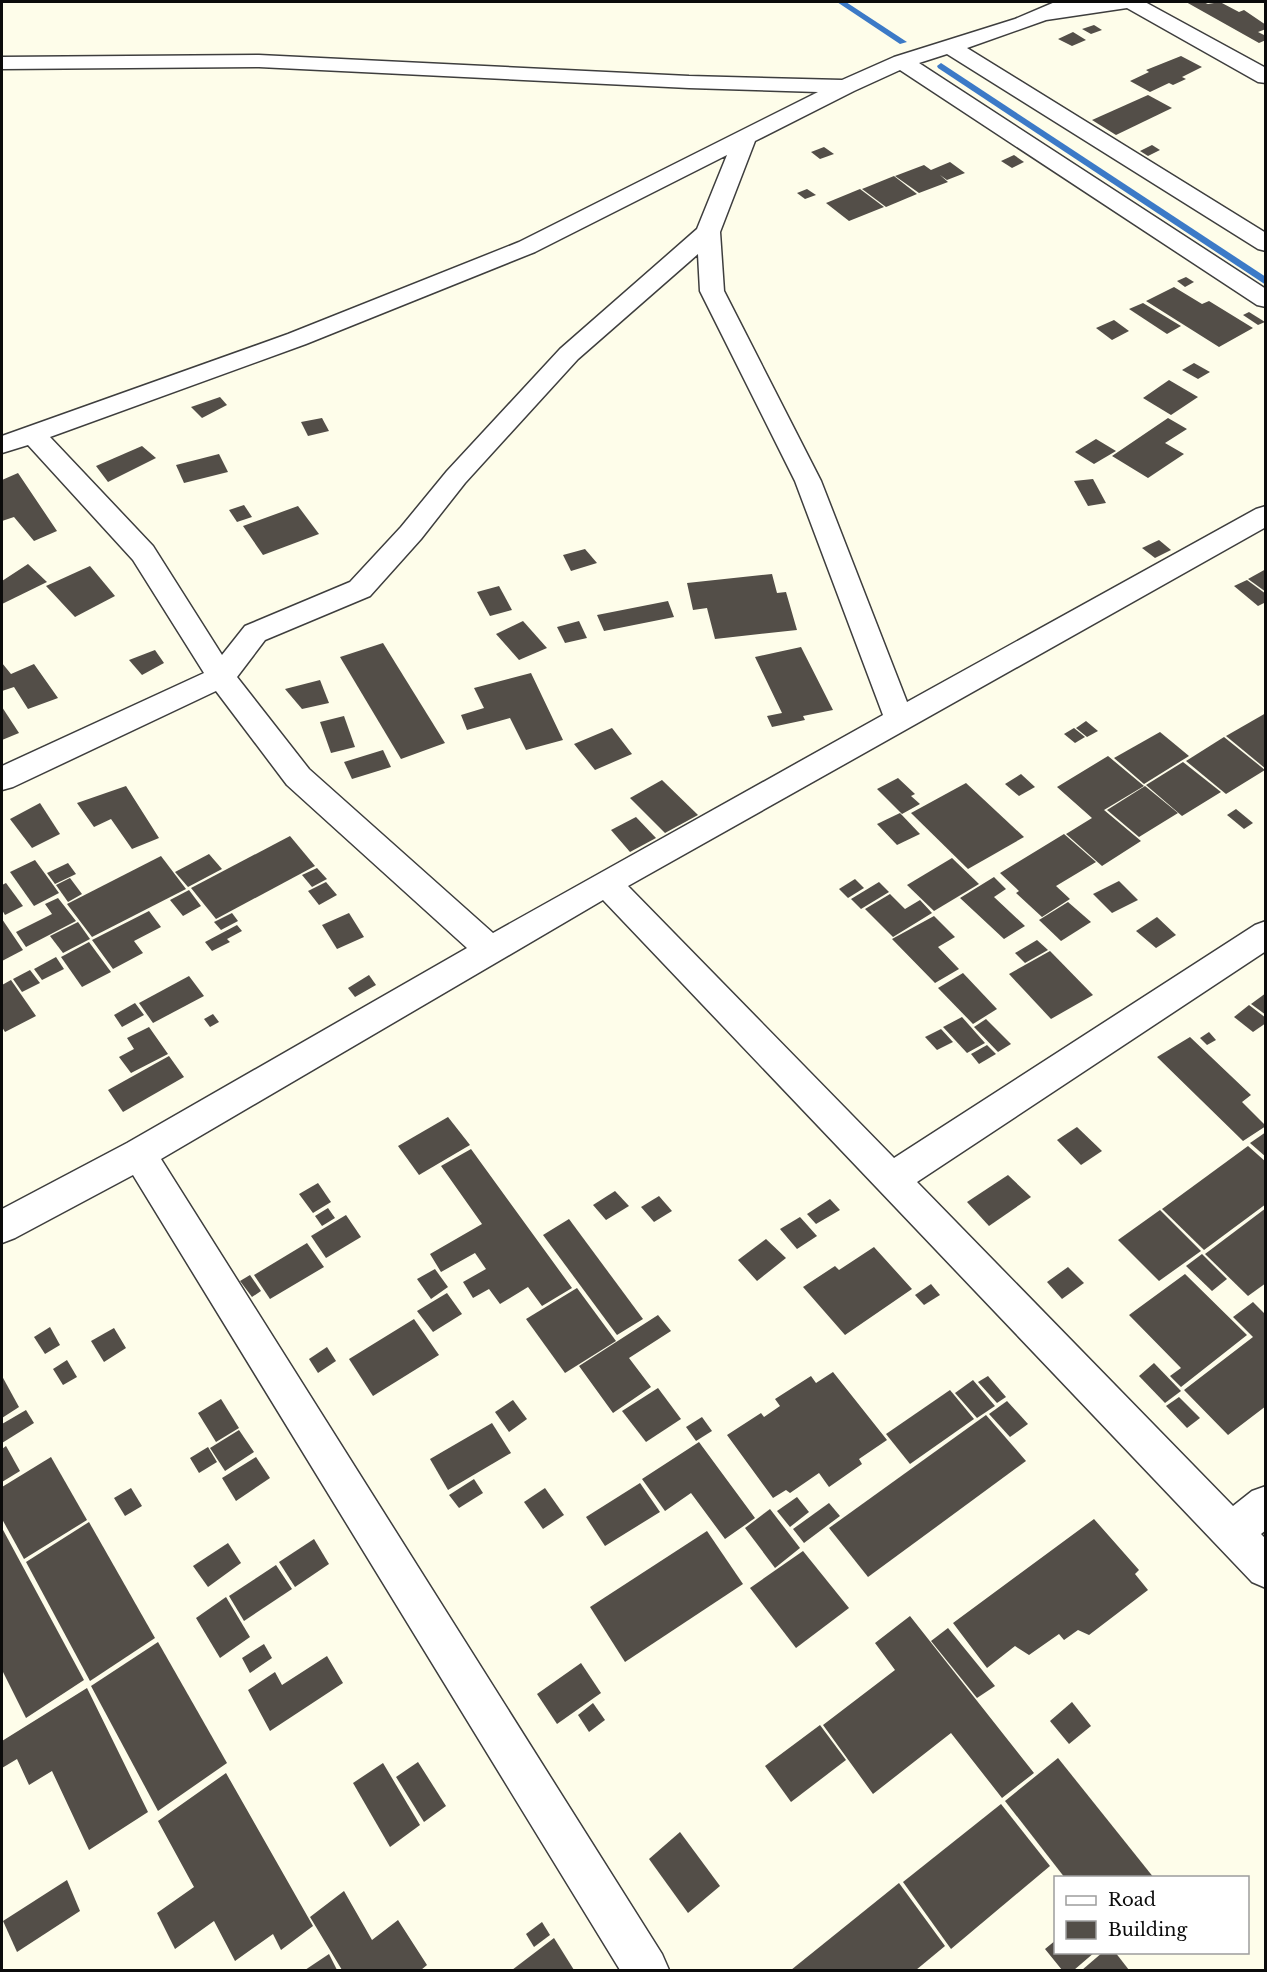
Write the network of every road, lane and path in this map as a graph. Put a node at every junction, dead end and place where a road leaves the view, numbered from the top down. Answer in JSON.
{"nodes":[{"id":1,"x":1072,"y":2,"type":"edge"},
{"id":2,"x":1129,"y":2,"type":"edge"},
{"id":3,"x":1034,"y":18,"type":"junction"},
{"id":4,"x":949,"y":46,"type":"junction"},
{"id":5,"x":902,"y":62,"type":"junction"},
{"id":6,"x":2,"y":63,"type":"edge"},
{"id":7,"x":1266,"y":77,"type":"edge"},
{"id":8,"x":846,"y":86,"type":"junction"},
{"id":9,"x":745,"y":138,"type":"junction"},
{"id":10,"x":708,"y":232,"type":"junction"},
{"id":11,"x":1266,"y":244,"type":"edge"},
{"id":12,"x":1266,"y":300,"type":"edge"},
{"id":13,"x":33,"y":434,"type":"junction"},
{"id":14,"x":2,"y":445,"type":"edge"},
{"id":15,"x":1266,"y":515,"type":"edge"},
{"id":16,"x":221,"y":677,"type":"junction"},
{"id":17,"x":899,"y":719,"type":"junction"},
{"id":18,"x":2,"y":779,"type":"edge"},
{"id":19,"x":606,"y":883,"type":"junction"},
{"id":20,"x":1266,"y":934,"type":"edge"},
{"id":21,"x":490,"y":949,"type":"junction"},
{"id":22,"x":139,"y":1154,"type":"junction"},
{"id":23,"x":892,"y":1179,"type":"junction"},
{"id":24,"x":2,"y":1227,"type":"edge"},
{"id":25,"x":1266,"y":1505,"type":"edge"},
{"id":26,"x":1232,"y":1531,"type":"junction"},
{"id":27,"x":1266,"y":1568,"type":"edge"},
{"id":28,"x":646,"y":1971,"type":"edge"}],
"edges":[{"from":1,"to":3,"type":"street"},
{"from":2,"to":3,"type":"street"},
{"from":2,"to":7,"type":"street"},
{"from":3,"to":4,"type":"street"},
{"from":4,"to":5,"type":"street"},
{"from":4,"to":11,"type":"street"},
{"from":5,"to":8,"type":"street"},
{"from":5,"to":12,"type":"street"},
{"from":6,"to":8,"type":"street"},
{"from":8,"to":9,"type":"street"},
{"from":9,"to":10,"type":"street"},
{"from":9,"to":13,"type":"street"},
{"from":10,"to":16,"type":"street"},
{"from":10,"to":17,"type":"street"},
{"from":13,"to":14,"type":"street"},
{"from":13,"to":16,"type":"street"},
{"from":15,"to":17,"type":"street"},
{"from":16,"to":18,"type":"street"},
{"from":16,"to":21,"type":"street"},
{"from":17,"to":19,"type":"street"},
{"from":19,"to":21,"type":"street"},
{"from":19,"to":23,"type":"street"},
{"from":20,"to":23,"type":"street"},
{"from":21,"to":22,"type":"street"},
{"from":22,"to":24,"type":"street"},
{"from":22,"to":28,"type":"street"},
{"from":23,"to":26,"type":"street"},
{"from":25,"to":26,"type":"street"},
{"from":26,"to":27,"type":"street"}]}
